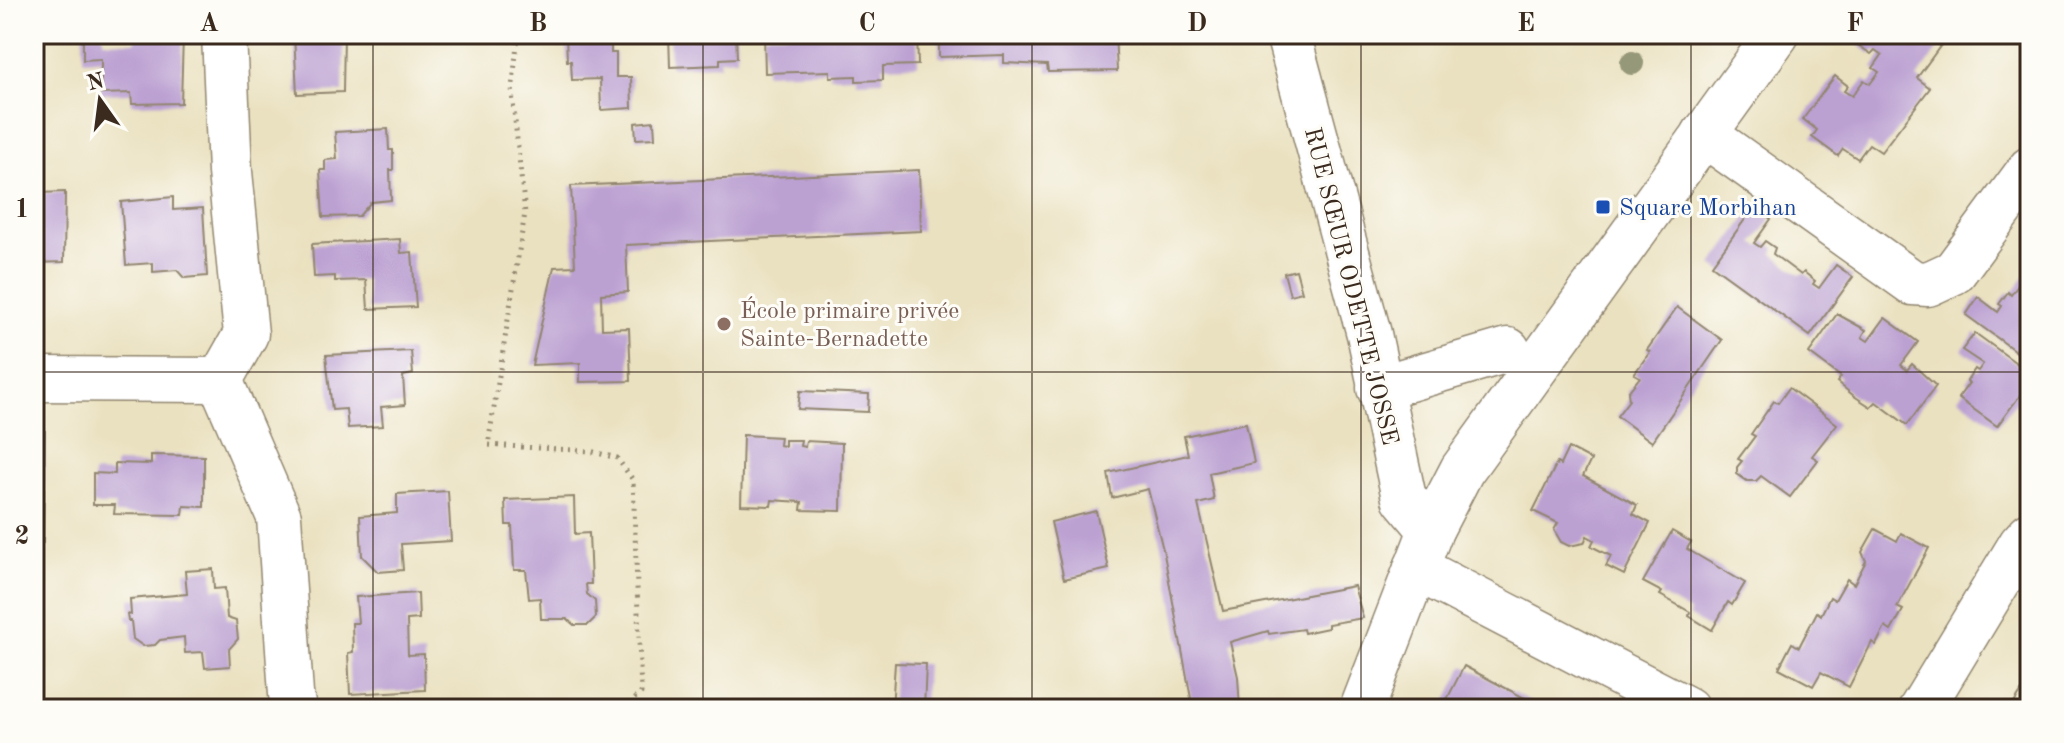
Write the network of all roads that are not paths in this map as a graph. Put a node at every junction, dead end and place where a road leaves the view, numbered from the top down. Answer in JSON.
{"nodes":[{"id":1,"x":224,"y":34,"type":"edge"},
{"id":2,"x":1288,"y":34,"type":"edge"},
{"id":3,"x":1777,"y":34,"type":"edge"},
{"id":4,"x":1704,"y":134,"type":"junction"},
{"id":5,"x":2030,"y":169,"type":"edge"},
{"id":6,"x":1508,"y":350,"type":"dead end"},
{"id":7,"x":34,"y":379,"type":"edge"},
{"id":8,"x":220,"y":380,"type":"junction"},
{"id":9,"x":1379,"y":388,"type":"junction"},
{"id":10,"x":2027,"y":542,"type":"edge"},
{"id":11,"x":1424,"y":549,"type":"junction"},
{"id":12,"x":294,"y":709,"type":"edge"},
{"id":13,"x":1362,"y":709,"type":"edge"},
{"id":14,"x":1687,"y":709,"type":"edge"},
{"id":15,"x":1921,"y":709,"type":"edge"}],
"edges":[{"from":1,"to":8,"type":"street"},
{"from":2,"to":9,"type":"street","name":"RUE SŒUR ODETTE JOSSE"},
{"from":3,"to":4,"type":"street"},
{"from":4,"to":5,"type":"street"},
{"from":4,"to":11,"type":"street"},
{"from":6,"to":9,"type":"street"},
{"from":7,"to":8,"type":"street"},
{"from":8,"to":12,"type":"street"},
{"from":9,"to":11,"type":"street","name":"RUE SŒUR ODETTE JOSSE"},
{"from":10,"to":15,"type":"street"},
{"from":11,"to":13,"type":"street"},
{"from":11,"to":14,"type":"street"}]}
